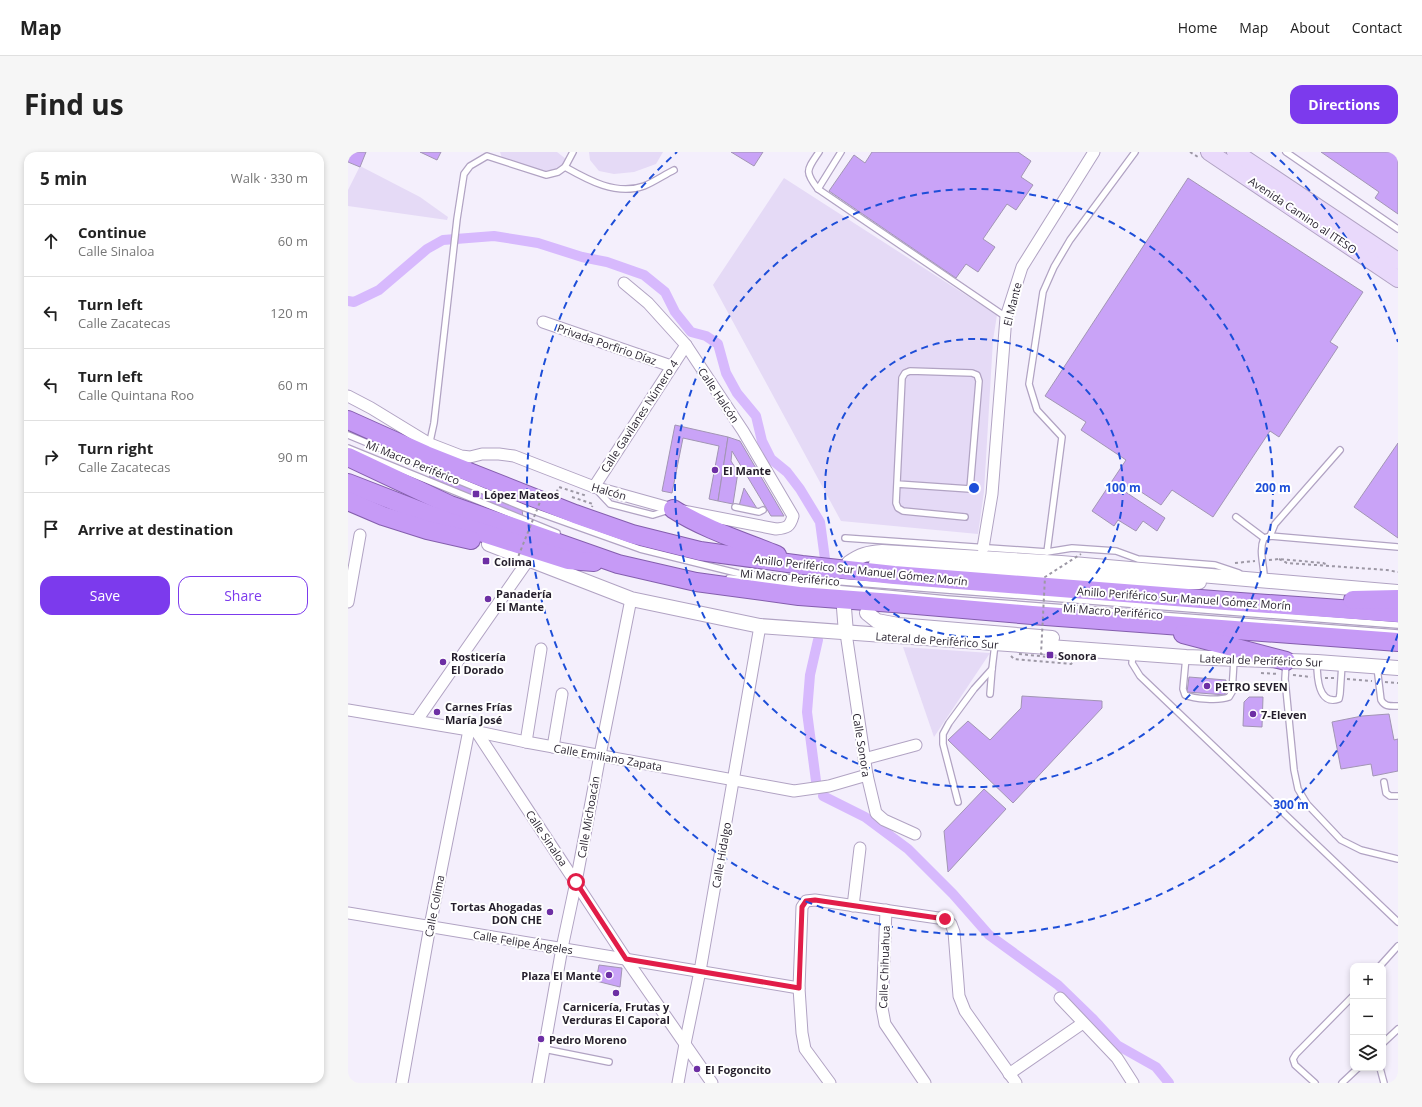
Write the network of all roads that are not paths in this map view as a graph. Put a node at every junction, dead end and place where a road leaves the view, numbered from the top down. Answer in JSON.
{"nodes":[{"id":1,"x":573,"y":152,"type":"edge"},
{"id":2,"x":819,"y":152,"type":"edge"},
{"id":3,"x":841,"y":152,"type":"edge"},
{"id":4,"x":1094,"y":152,"type":"edge"},
{"id":5,"x":1135,"y":152,"type":"edge"},
{"id":6,"x":1209,"y":152,"type":"edge"},
{"id":7,"x":1235,"y":152,"type":"edge"},
{"id":8,"x":1286,"y":152,"type":"edge"},
{"id":9,"x":565,"y":167,"type":"junction"},
{"id":10,"x":674,"y":170,"type":"dead end"},
{"id":11,"x":818,"y":189,"type":"junction"},
{"id":12,"x":1398,"y":229,"type":"edge"},
{"id":13,"x":1398,"y":261,"type":"edge"},
{"id":14,"x":1398,"y":278,"type":"edge"},
{"id":15,"x":624,"y":283,"type":"dead end"},
{"id":16,"x":1006,"y":317,"type":"junction"},
{"id":17,"x":544,"y":322,"type":"dead end"},
{"id":18,"x":686,"y":345,"type":"junction"},
{"id":19,"x":671,"y":366,"type":"junction"},
{"id":20,"x":348,"y":396,"type":"edge"},
{"id":21,"x":348,"y":420,"type":"edge"},
{"id":22,"x":348,"y":435,"type":"edge"},
{"id":23,"x":348,"y":448,"type":"edge"},
{"id":24,"x":428,"y":449,"type":"junction"},
{"id":25,"x":1340,"y":450,"type":"dead end"},
{"id":26,"x":348,"y":457,"type":"edge"},
{"id":27,"x":348,"y":467,"type":"edge"},
{"id":28,"x":348,"y":483,"type":"edge"},
{"id":29,"x":897,"y":484,"type":"junction"},
{"id":30,"x":594,"y":487,"type":"junction"},
{"id":31,"x":348,"y":493,"type":"edge"},
{"id":32,"x":348,"y":501,"type":"edge"},
{"id":33,"x":735,"y":507,"type":"dead end"},
{"id":34,"x":673,"y":508,"type":"junction"},
{"id":35,"x":763,"y":510,"type":"dead end"},
{"id":36,"x":448,"y":513,"type":"junction"},
{"id":37,"x":965,"y":516,"type":"dead end"},
{"id":38,"x":1236,"y":517,"type":"dead end"},
{"id":39,"x":791,"y":523,"type":"joint"},
{"id":40,"x":360,"y":535,"type":"dead end"},
{"id":41,"x":563,"y":536,"type":"dead end"},
{"id":42,"x":1267,"y":537,"type":"junction"},
{"id":43,"x":845,"y":538,"type":"dead end"},
{"id":44,"x":489,"y":544,"type":"junction"},
{"id":45,"x":1398,"y":547,"type":"edge"},
{"id":46,"x":983,"y":548,"type":"junction"},
{"id":47,"x":1047,"y":552,"type":"junction"},
{"id":48,"x":529,"y":559,"type":"junction"},
{"id":49,"x":849,"y":563,"type":"dead end"},
{"id":50,"x":876,"y":564,"type":"dead end"},
{"id":51,"x":802,"y":565,"type":"junction"},
{"id":52,"x":725,"y":577,"type":"dead end"},
{"id":53,"x":1265,"y":580,"type":"junction"},
{"id":54,"x":1398,"y":592,"type":"edge"},
{"id":55,"x":631,"y":599,"type":"junction"},
{"id":56,"x":1398,"y":599,"type":"edge"},
{"id":57,"x":1226,"y":601,"type":"junction"},
{"id":58,"x":348,"y":602,"type":"edge"},
{"id":59,"x":844,"y":608,"type":"dead end"},
{"id":60,"x":867,"y":613,"type":"dead end"},
{"id":61,"x":1398,"y":613,"type":"edge"},
{"id":62,"x":1138,"y":622,"type":"junction"},
{"id":63,"x":760,"y":626,"type":"junction"},
{"id":64,"x":1398,"y":626,"type":"edge"},
{"id":65,"x":846,"y":633,"type":"junction"},
{"id":66,"x":1398,"y":633,"type":"edge"},
{"id":67,"x":1398,"y":642,"type":"edge"},
{"id":68,"x":996,"y":644,"type":"junction"},
{"id":69,"x":541,"y":649,"type":"dead end"},
{"id":70,"x":1127,"y":652,"type":"junction"},
{"id":71,"x":1186,"y":657,"type":"junction"},
{"id":72,"x":1234,"y":659,"type":"junction"},
{"id":73,"x":1286,"y":661,"type":"junction"},
{"id":74,"x":1317,"y":662,"type":"junction"},
{"id":75,"x":1342,"y":664,"type":"junction"},
{"id":76,"x":1377,"y":667,"type":"junction"},
{"id":77,"x":1398,"y":668,"type":"edge"},
{"id":78,"x":992,"y":669,"type":"junction"},
{"id":79,"x":562,"y":694,"type":"dead end"},
{"id":80,"x":990,"y":694,"type":"dead end"},
{"id":81,"x":1397,"y":706,"type":"edge"},
{"id":82,"x":348,"y":710,"type":"edge"},
{"id":83,"x":1398,"y":714,"type":"edge"},
{"id":84,"x":416,"y":720,"type":"junction"},
{"id":85,"x":472,"y":731,"type":"junction"},
{"id":86,"x":526,"y":742,"type":"junction"},
{"id":87,"x":916,"y":745,"type":"dead end"},
{"id":88,"x":553,"y":747,"type":"junction"},
{"id":89,"x":600,"y":755,"type":"junction"},
{"id":90,"x":864,"y":759,"type":"junction"},
{"id":91,"x":867,"y":775,"type":"junction"},
{"id":92,"x":734,"y":779,"type":"junction"},
{"id":93,"x":1384,"y":782,"type":"dead end"},
{"id":94,"x":1398,"y":796,"type":"edge"},
{"id":95,"x":958,"y":802,"type":"dead end"},
{"id":96,"x":915,"y":834,"type":"dead end"},
{"id":97,"x":860,"y":848,"type":"dead end"},
{"id":98,"x":1398,"y":859,"type":"edge"},
{"id":99,"x":576,"y":882,"type":"junction"},
{"id":100,"x":853,"y":906,"type":"junction"},
{"id":101,"x":886,"y":910,"type":"junction"},
{"id":102,"x":348,"y":913,"type":"edge"},
{"id":103,"x":1398,"y":922,"type":"edge"},
{"id":104,"x":430,"y":926,"type":"junction"},
{"id":105,"x":1398,"y":946,"type":"edge"},
{"id":106,"x":562,"y":948,"type":"junction"},
{"id":107,"x":626,"y":959,"type":"junction"},
{"id":108,"x":1383,"y":963,"type":"edge"},
{"id":109,"x":700,"y":971,"type":"junction"},
{"id":110,"x":799,"y":988,"type":"junction"},
{"id":111,"x":1060,"y":998,"type":"dead end"},
{"id":112,"x":1350,"y":999,"type":"edge"},
{"id":113,"x":1083,"y":1023,"type":"junction"},
{"id":114,"x":1398,"y":1029,"type":"edge"},
{"id":115,"x":1386,"y":1040,"type":"edge"},
{"id":116,"x":685,"y":1044,"type":"junction"},
{"id":117,"x":544,"y":1049,"type":"junction"},
{"id":118,"x":609,"y":1062,"type":"dead end"},
{"id":119,"x":1355,"y":1071,"type":"edge"},
{"id":120,"x":1381,"y":1071,"type":"edge"},
{"id":121,"x":1013,"y":1078,"type":"edge"},
{"id":122,"x":402,"y":1083,"type":"edge"},
{"id":123,"x":538,"y":1083,"type":"edge"},
{"id":124,"x":678,"y":1083,"type":"edge"},
{"id":125,"x":712,"y":1083,"type":"edge"},
{"id":126,"x":830,"y":1083,"type":"edge"},
{"id":127,"x":925,"y":1083,"type":"edge"},
{"id":128,"x":1133,"y":1083,"type":"edge"},
{"id":129,"x":1315,"y":1083,"type":"edge"},
{"id":130,"x":1342,"y":1083,"type":"edge"},
{"id":131,"x":1384,"y":1083,"type":"edge"}],
"edges":[{"from":1,"to":9,"type":"lane"},
{"from":2,"to":11,"type":"lane"},
{"from":3,"to":11,"type":"lane"},
{"from":4,"to":16,"type":"street","name":"El Mante"},
{"from":5,"to":47,"type":"lane"},
{"from":6,"to":14,"type":"main road","name":"Avenida Camino al ITESO"},
{"from":7,"to":13,"type":"main road","name":"Avenida Camino al ITESO"},
{"from":8,"to":12,"type":"lane"},
{"from":9,"to":10,"type":"lane"},
{"from":9,"to":24,"type":"lane"},
{"from":11,"to":16,"type":"lane"},
{"from":15,"to":18,"type":"street","name":"Calle Halcón"},
{"from":16,"to":46,"type":"street","name":"El Mante"},
{"from":17,"to":19,"type":"street","name":"Privada Porfirio Díaz"},
{"from":18,"to":19,"type":"street","name":"Calle Gavilanes Número 4"},
{"from":18,"to":39,"type":"street","name":"Calle Halcón"},
{"from":19,"to":30,"type":"street","name":"Calle Gavilanes Número 4"},
{"from":20,"to":24,"type":"street","name":"Halcón"},
{"from":21,"to":24,"type":"highway","name":"Anillo Periférico Sur Manuel Gómez Morín"},
{"from":22,"to":64,"type":"lane","name":"Mi Macro Periférico"},
{"from":23,"to":41,"type":"lane","name":"Mi Macro Periférico"},
{"from":24,"to":30,"type":"street","name":"Halcón"},
{"from":24,"to":51,"type":"highway","name":"Anillo Periférico Sur Manuel Gómez Morín"},
{"from":25,"to":42,"type":"lane"},
{"from":26,"to":36,"type":"highway"},
{"from":27,"to":36,"type":"highway"},
{"from":28,"to":36,"type":"highway"},
{"from":29,"to":29,"type":"lane"},
{"from":29,"to":37,"type":"lane"},
{"from":30,"to":34,"type":"street","name":"Halcón"},
{"from":31,"to":44,"type":"highway"},
{"from":32,"to":44,"type":"highway"},
{"from":33,"to":35,"type":"lane"},
{"from":34,"to":39,"type":"street","name":"Halcón"},
{"from":34,"to":51,"type":"highway"},
{"from":36,"to":44,"type":"highway"},
{"from":36,"to":62,"type":"highway"},
{"from":38,"to":42,"type":"lane"},
{"from":40,"to":58,"type":"street"},
{"from":42,"to":45,"type":"lane"},
{"from":42,"to":53,"type":"lane"},
{"from":43,"to":46,"type":"lane"},
{"from":44,"to":48,"type":"street","name":"Lateral de Periférico Sur"},
{"from":46,"to":47,"type":"lane"},
{"from":47,"to":53,"type":"lane"},
{"from":48,"to":55,"type":"street","name":"Lateral de Periférico Sur"},
{"from":48,"to":84,"type":"street"},
{"from":49,"to":53,"type":"street"},
{"from":50,"to":53,"type":"street"},
{"from":51,"to":57,"type":"highway","name":"Anillo Periférico Sur Manuel Gómez Morín"},
{"from":52,"to":66,"type":"lane","name":"Mi Macro Periférico"},
{"from":53,"to":54,"type":"street"},
{"from":55,"to":63,"type":"street","name":"Lateral de Periférico Sur"},
{"from":55,"to":89,"type":"street","name":"Calle Michoacán"},
{"from":56,"to":57,"type":"highway"},
{"from":57,"to":61,"type":"highway","name":"Anillo Periférico Sur Manuel Gómez Morín"},
{"from":59,"to":65,"type":"street"},
{"from":60,"to":70,"type":"street"},
{"from":62,"to":67,"type":"highway"},
{"from":62,"to":73,"type":"highway"},
{"from":63,"to":65,"type":"street","name":"Lateral de Periférico Sur"},
{"from":63,"to":92,"type":"street","name":"Calle Hidalgo"},
{"from":65,"to":68,"type":"street","name":"Lateral de Periférico Sur"},
{"from":65,"to":90,"type":"street","name":"Calle Sonora"},
{"from":68,"to":70,"type":"street","name":"Lateral de Periférico Sur"},
{"from":68,"to":78,"type":"lane"},
{"from":69,"to":86,"type":"street"},
{"from":70,"to":71,"type":"street","name":"Lateral de Periférico Sur"},
{"from":70,"to":103,"type":"lane"},
{"from":71,"to":72,"type":"street","name":"Lateral de Periférico Sur"},
{"from":71,"to":72,"type":"lane"},
{"from":72,"to":73,"type":"street","name":"Lateral de Periférico Sur"},
{"from":73,"to":74,"type":"street","name":"Lateral de Periférico Sur"},
{"from":73,"to":98,"type":"lane"},
{"from":74,"to":75,"type":"street","name":"Lateral de Periférico Sur"},
{"from":74,"to":75,"type":"lane"},
{"from":75,"to":76,"type":"street","name":"Lateral de Periférico Sur"},
{"from":76,"to":77,"type":"street","name":"Lateral de Periférico Sur"},
{"from":76,"to":81,"type":"lane"},
{"from":78,"to":80,"type":"lane"},
{"from":78,"to":95,"type":"lane"},
{"from":79,"to":88,"type":"street"},
{"from":81,"to":83,"type":"lane"},
{"from":82,"to":84,"type":"street","name":"Calle Emiliano Zapata"},
{"from":84,"to":85,"type":"street","name":"Calle Emiliano Zapata"},
{"from":85,"to":86,"type":"street","name":"Calle Emiliano Zapata"},
{"from":85,"to":99,"type":"street","name":"Calle Sinaloa"},
{"from":85,"to":104,"type":"street","name":"Calle Colima"},
{"from":86,"to":88,"type":"street","name":"Calle Emiliano Zapata"},
{"from":87,"to":90,"type":"street"},
{"from":88,"to":89,"type":"street","name":"Calle Emiliano Zapata"},
{"from":89,"to":92,"type":"street","name":"Calle Emiliano Zapata"},
{"from":89,"to":99,"type":"street","name":"Calle Michoacán"},
{"from":90,"to":91,"type":"street","name":"Calle Sonora"},
{"from":91,"to":92,"type":"street","name":"Calle Emiliano Zapata"},
{"from":91,"to":96,"type":"street","name":"Calle Sonora"},
{"from":92,"to":109,"type":"street","name":"Calle Hidalgo"},
{"from":93,"to":94,"type":"lane"},
{"from":97,"to":100,"type":"street"},
{"from":99,"to":106,"type":"street","name":"Calle Michoacán"},
{"from":99,"to":107,"type":"street","name":"Calle Sinaloa"},
{"from":100,"to":101,"type":"street"},
{"from":100,"to":110,"type":"street"},
{"from":101,"to":121,"type":"street"},
{"from":101,"to":127,"type":"street","name":"Calle Chihuahua"},
{"from":102,"to":104,"type":"street","name":"Calle Felipe Ángeles"},
{"from":104,"to":106,"type":"street","name":"Calle Felipe Ángeles"},
{"from":104,"to":122,"type":"street","name":"Calle Colima"},
{"from":105,"to":108,"type":"lane"},
{"from":106,"to":107,"type":"street","name":"Calle Felipe Ángeles"},
{"from":106,"to":117,"type":"street","name":"Calle Michoacán"},
{"from":107,"to":109,"type":"street","name":"Calle Felipe Ángeles"},
{"from":107,"to":116,"type":"street","name":"Calle Sinaloa"},
{"from":109,"to":110,"type":"street","name":"Calle Felipe Ángeles"},
{"from":109,"to":116,"type":"street","name":"Calle Hidalgo"},
{"from":110,"to":126,"type":"street"},
{"from":111,"to":113,"type":"street"},
{"from":112,"to":129,"type":"lane"},
{"from":113,"to":121,"type":"street"},
{"from":113,"to":128,"type":"street"},
{"from":114,"to":115,"type":"lane"},
{"from":116,"to":124,"type":"street","name":"Calle Hidalgo"},
{"from":116,"to":125,"type":"street","name":"Calle Sinaloa"},
{"from":117,"to":118,"type":"lane"},
{"from":117,"to":123,"type":"street","name":"Calle Michoacán"},
{"from":119,"to":130,"type":"lane"},
{"from":120,"to":131,"type":"lane"}]}
